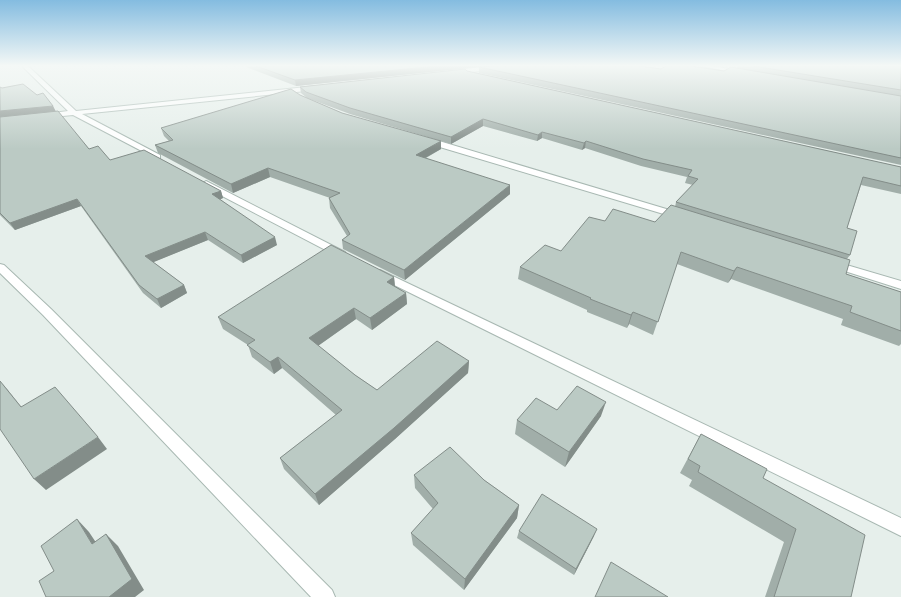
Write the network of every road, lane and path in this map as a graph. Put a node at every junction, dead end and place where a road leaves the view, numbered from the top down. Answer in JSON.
{"nodes":[{"id":1,"x":54,"y":94,"type":"edge"},
{"id":2,"x":255,"y":94,"type":"edge"},
{"id":3,"x":297,"y":94,"type":"edge"},
{"id":4,"x":304,"y":100,"type":"edge"},
{"id":5,"x":74,"y":113,"type":"junction"},
{"id":6,"x":37,"y":117,"type":"edge"},
{"id":7,"x":417,"y":137,"type":"edge"},
{"id":8,"x":165,"y":162,"type":"edge"},
{"id":9,"x":193,"y":177,"type":"edge"},
{"id":10,"x":692,"y":220,"type":"edge"},
{"id":11,"x":354,"y":261,"type":"edge"},
{"id":12,"x":825,"y":261,"type":"edge"},
{"id":13,"x":0,"y":267,"type":"edge"},
{"id":14,"x":369,"y":268,"type":"edge"},
{"id":15,"x":901,"y":285,"type":"edge"},
{"id":16,"x":901,"y":527,"type":"edge"},
{"id":17,"x":326,"y":597,"type":"edge"}],
"edges":[{"from":1,"to":5,"type":"street"},
{"from":2,"to":5,"type":"street"},
{"from":3,"to":4,"type":"street"},
{"from":5,"to":6,"type":"street"},
{"from":5,"to":8,"type":"street"},
{"from":7,"to":10,"type":"street"},
{"from":9,"to":11,"type":"street"},
{"from":12,"to":15,"type":"street"},
{"from":13,"to":17,"type":"street"},
{"from":14,"to":16,"type":"street"}]}
